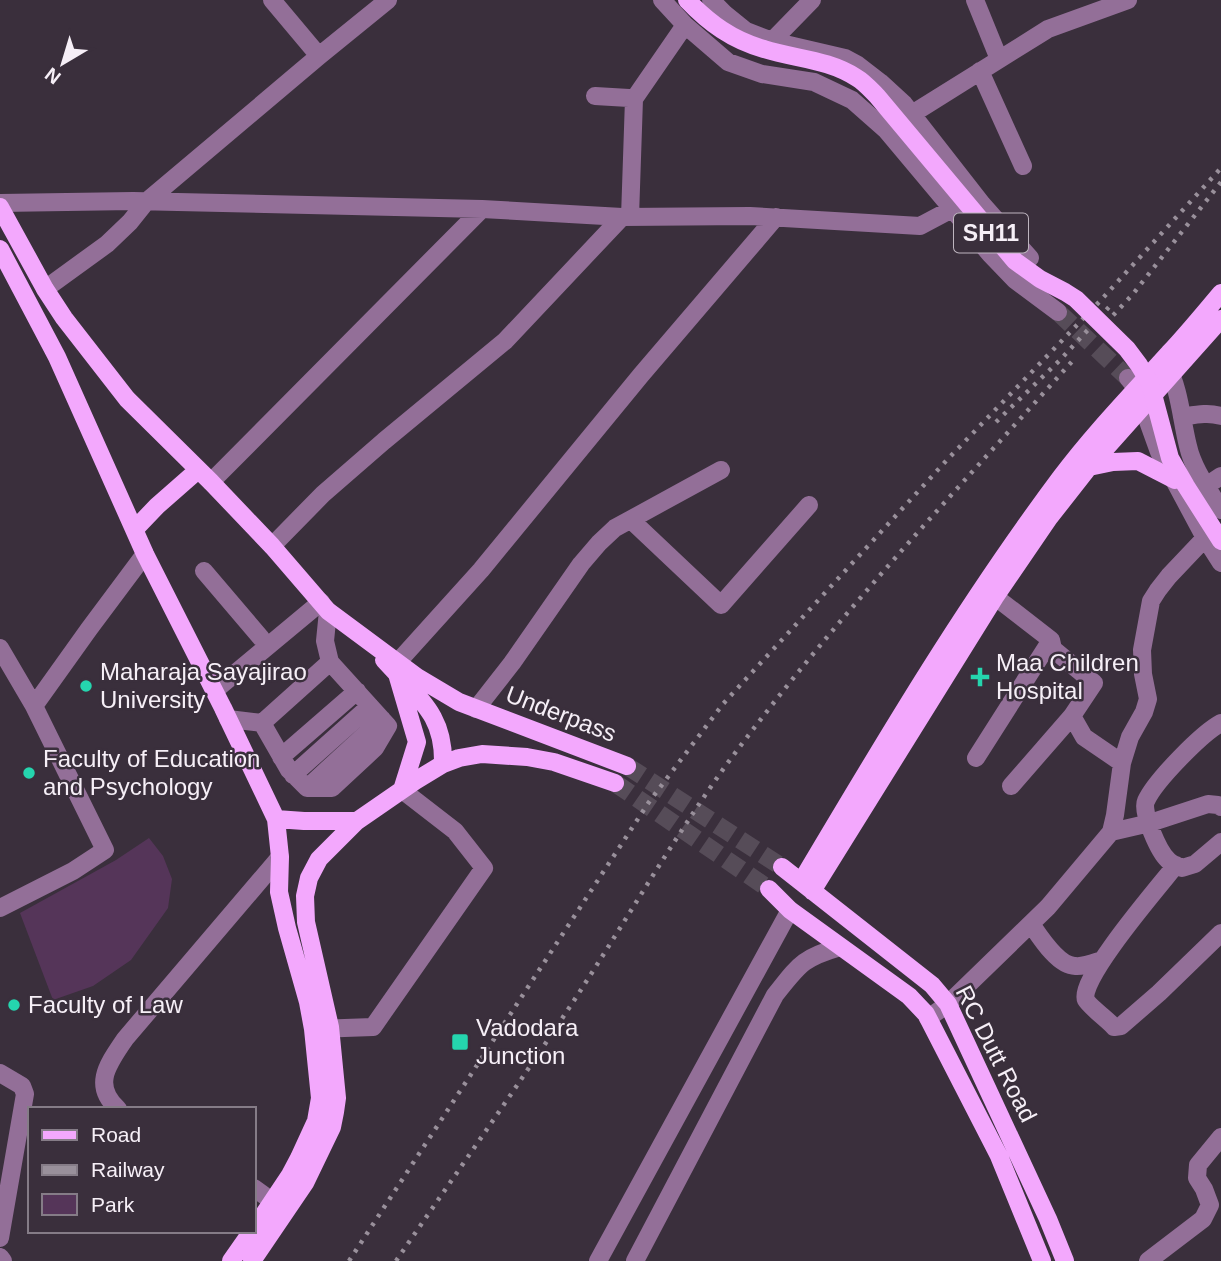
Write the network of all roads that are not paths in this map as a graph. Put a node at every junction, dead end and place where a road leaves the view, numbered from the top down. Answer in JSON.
{"nodes":[{"id":1,"x":272,"y":0,"type":"edge"},
{"id":2,"x":388,"y":0,"type":"edge"},
{"id":3,"x":662,"y":0,"type":"edge"},
{"id":4,"x":687,"y":0,"type":"edge"},
{"id":5,"x":711,"y":0,"type":"edge"},
{"id":6,"x":812,"y":0,"type":"edge"},
{"id":7,"x":975,"y":0,"type":"edge"},
{"id":8,"x":1128,"y":0,"type":"edge"},
{"id":9,"x":685,"y":25,"type":"junction"},
{"id":10,"x":772,"y":41,"type":"junction"},
{"id":11,"x":319,"y":55,"type":"junction"},
{"id":12,"x":999,"y":60,"type":"junction"},
{"id":13,"x":980,"y":71,"type":"junction"},
{"id":14,"x":595,"y":96,"type":"dead end"},
{"id":15,"x":634,"y":99,"type":"junction"},
{"id":16,"x":912,"y":114,"type":"junction"},
{"id":17,"x":886,"y":130,"type":"junction"},
{"id":18,"x":1023,"y":166,"type":"dead end"},
{"id":19,"x":146,"y":202,"type":"junction"},
{"id":20,"x":0,"y":205,"type":"edge"},
{"id":21,"x":952,"y":208,"type":"junction"},
{"id":22,"x":482,"y":209,"type":"junction"},
{"id":23,"x":626,"y":217,"type":"junction"},
{"id":24,"x":776,"y":217,"type":"junction"},
{"id":25,"x":0,"y":249,"type":"edge"},
{"id":26,"x":1030,"y":258,"type":"dead end"},
{"id":27,"x":46,"y":289,"type":"junction"},
{"id":28,"x":1221,"y":293,"type":"edge"},
{"id":29,"x":1058,"y":312,"type":"tunnel mouth"},
{"id":30,"x":1221,"y":319,"type":"edge"},
{"id":31,"x":1163,"y":359,"type":"junction"},
{"id":32,"x":1172,"y":376,"type":"junction"},
{"id":33,"x":1132,"y":383,"type":"junction"},
{"id":34,"x":1144,"y":406,"type":"junction"},
{"id":35,"x":1221,"y":416,"type":"edge"},
{"id":36,"x":1182,"y":417,"type":"junction"},
{"id":37,"x":1089,"y":467,"type":"junction"},
{"id":38,"x":721,"y":470,"type":"dead end"},
{"id":39,"x":204,"y":476,"type":"junction"},
{"id":40,"x":1175,"y":480,"type":"junction"},
{"id":41,"x":1213,"y":481,"type":"edge"},
{"id":42,"x":809,"y":505,"type":"dead end"},
{"id":43,"x":1221,"y":510,"type":"edge"},
{"id":44,"x":631,"y":520,"type":"junction"},
{"id":45,"x":135,"y":529,"type":"junction"},
{"id":46,"x":1213,"y":540,"type":"edge"},
{"id":47,"x":272,"y":546,"type":"junction"},
{"id":48,"x":145,"y":554,"type":"junction"},
{"id":49,"x":1221,"y":563,"type":"edge"},
{"id":50,"x":204,"y":571,"type":"dead end"},
{"id":51,"x":989,"y":592,"type":"junction"},
{"id":52,"x":321,"y":602,"type":"junction"},
{"id":53,"x":261,"y":638,"type":"junction"},
{"id":54,"x":1051,"y":640,"type":"junction"},
{"id":55,"x":0,"y":648,"type":"edge"},
{"id":56,"x":330,"y":662,"type":"junction"},
{"id":57,"x":397,"y":668,"type":"junction"},
{"id":58,"x":212,"y":686,"type":"junction"},
{"id":59,"x":357,"y":691,"type":"junction"},
{"id":60,"x":34,"y":706,"type":"junction"},
{"id":61,"x":476,"y":709,"type":"junction"},
{"id":62,"x":376,"y":712,"type":"junction"},
{"id":63,"x":1072,"y":716,"type":"junction"},
{"id":64,"x":228,"y":719,"type":"junction"},
{"id":65,"x":262,"y":723,"type":"junction"},
{"id":66,"x":1221,"y":723,"type":"edge"},
{"id":67,"x":281,"y":757,"type":"junction"},
{"id":68,"x":976,"y":758,"type":"dead end"},
{"id":69,"x":1122,"y":763,"type":"junction"},
{"id":70,"x":443,"y":764,"type":"junction"},
{"id":71,"x":627,"y":766,"type":"tunnel mouth"},
{"id":72,"x":293,"y":775,"type":"junction"},
{"id":73,"x":615,"y":783,"type":"tunnel mouth"},
{"id":74,"x":1011,"y":786,"type":"dead end"},
{"id":75,"x":402,"y":790,"type":"junction"},
{"id":76,"x":1220,"y":804,"type":"edge"},
{"id":77,"x":276,"y":819,"type":"junction"},
{"id":78,"x":357,"y":821,"type":"junction"},
{"id":79,"x":1150,"y":823,"type":"junction"},
{"id":80,"x":1111,"y":832,"type":"junction"},
{"id":81,"x":1221,"y":842,"type":"edge"},
{"id":82,"x":280,"y":857,"type":"junction"},
{"id":83,"x":1176,"y":865,"type":"junction"},
{"id":84,"x":782,"y":867,"type":"tunnel mouth"},
{"id":85,"x":807,"y":886,"type":"junction"},
{"id":86,"x":769,"y":889,"type":"tunnel mouth"},
{"id":87,"x":0,"y":908,"type":"edge"},
{"id":88,"x":790,"y":911,"type":"junction"},
{"id":89,"x":1031,"y":924,"type":"junction"},
{"id":90,"x":1221,"y":933,"type":"edge"},
{"id":91,"x":840,"y":947,"type":"junction"},
{"id":92,"x":1102,"y":960,"type":"junction"},
{"id":93,"x":948,"y":1004,"type":"junction"},
{"id":94,"x":928,"y":1018,"type":"junction"},
{"id":95,"x":321,"y":1029,"type":"junction"},
{"id":96,"x":0,"y":1073,"type":"edge"},
{"id":97,"x":116,"y":1107,"type":"edge"},
{"id":98,"x":1221,"y":1136,"type":"edge"},
{"id":99,"x":256,"y":1189,"type":"edge"},
{"id":100,"x":272,"y":1201,"type":"junction"},
{"id":101,"x":256,"y":1225,"type":"edge"},
{"id":102,"x":251,"y":1233,"type":"edge"},
{"id":103,"x":0,"y":1237,"type":"edge"},
{"id":104,"x":231,"y":1261,"type":"edge"},
{"id":105,"x":252,"y":1261,"type":"edge"},
{"id":106,"x":598,"y":1261,"type":"edge"},
{"id":107,"x":635,"y":1261,"type":"edge"},
{"id":108,"x":1042,"y":1261,"type":"edge"},
{"id":109,"x":1065,"y":1261,"type":"edge"},
{"id":110,"x":1148,"y":1261,"type":"edge"}],
"edges":[{"from":1,"to":11,"type":"street"},
{"from":2,"to":11,"type":"street"},
{"from":3,"to":9,"type":"street"},
{"from":4,"to":46,"type":"main road","number":"SH11","bridge":true},
{"from":5,"to":10,"type":"street"},
{"from":6,"to":10,"type":"street"},
{"from":7,"to":12,"type":"street"},
{"from":8,"to":12,"type":"street"},
{"from":9,"to":15,"type":"street"},
{"from":9,"to":17,"type":"street"},
{"from":10,"to":16,"type":"street"},
{"from":11,"to":19,"type":"street"},
{"from":12,"to":13,"type":"street"},
{"from":13,"to":16,"type":"street"},
{"from":13,"to":18,"type":"street"},
{"from":14,"to":15,"type":"street"},
{"from":15,"to":23,"type":"street"},
{"from":16,"to":17,"type":"street"},
{"from":16,"to":26,"type":"street"},
{"from":17,"to":21,"type":"street"},
{"from":19,"to":20,"type":"street"},
{"from":19,"to":22,"type":"street"},
{"from":19,"to":27,"type":"street"},
{"from":20,"to":27,"type":"main road"},
{"from":21,"to":24,"type":"street"},
{"from":21,"to":29,"type":"street"},
{"from":22,"to":23,"type":"street"},
{"from":22,"to":39,"type":"street"},
{"from":23,"to":24,"type":"street"},
{"from":23,"to":47,"type":"street"},
{"from":24,"to":57,"type":"street"},
{"from":25,"to":45,"type":"main road"},
{"from":27,"to":39,"type":"main road"},
{"from":28,"to":31,"type":"main road"},
{"from":30,"to":32,"type":"main road"},
{"from":31,"to":32,"type":"street"},
{"from":31,"to":33,"type":"main road"},
{"from":32,"to":34,"type":"main road"},
{"from":32,"to":36,"type":"street"},
{"from":33,"to":34,"type":"street"},
{"from":33,"to":51,"type":"main road"},
{"from":34,"to":37,"type":"main road"},
{"from":34,"to":40,"type":"street"},
{"from":35,"to":36,"type":"street"},
{"from":36,"to":41,"type":"street"},
{"from":37,"to":40,"type":"main road"},
{"from":37,"to":51,"type":"main road"},
{"from":38,"to":44,"type":"street"},
{"from":39,"to":45,"type":"main road"},
{"from":39,"to":47,"type":"main road"},
{"from":40,"to":46,"type":"street"},
{"from":41,"to":43,"type":"street"},
{"from":42,"to":44,"type":"street"},
{"from":44,"to":61,"type":"street"},
{"from":45,"to":48,"type":"main road"},
{"from":46,"to":49,"type":"street"},
{"from":46,"to":69,"type":"street"},
{"from":47,"to":52,"type":"main road"},
{"from":48,"to":58,"type":"main road"},
{"from":48,"to":60,"type":"street"},
{"from":50,"to":53,"type":"street"},
{"from":51,"to":54,"type":"street"},
{"from":51,"to":85,"type":"main road"},
{"from":52,"to":53,"type":"street"},
{"from":52,"to":56,"type":"street"},
{"from":52,"to":57,"type":"main road"},
{"from":52,"to":58,"type":"street"},
{"from":53,"to":58,"type":"street"},
{"from":54,"to":63,"type":"street"},
{"from":54,"to":68,"type":"street"},
{"from":55,"to":60,"type":"street"},
{"from":56,"to":59,"type":"street"},
{"from":56,"to":65,"type":"street"},
{"from":57,"to":61,"type":"main road","name":"Underpass"},
{"from":57,"to":70,"type":"main road"},
{"from":57,"to":75,"type":"main road"},
{"from":58,"to":64,"type":"main road"},
{"from":59,"to":62,"type":"street"},
{"from":59,"to":67,"type":"street"},
{"from":60,"to":87,"type":"street"},
{"from":61,"to":71,"type":"main road","name":"Underpass"},
{"from":62,"to":72,"type":"street"},
{"from":62,"to":72,"type":"street"},
{"from":63,"to":69,"type":"street"},
{"from":63,"to":74,"type":"street"},
{"from":64,"to":65,"type":"street"},
{"from":64,"to":77,"type":"main road"},
{"from":65,"to":67,"type":"street"},
{"from":66,"to":79,"type":"street"},
{"from":67,"to":72,"type":"street"},
{"from":69,"to":80,"type":"street"},
{"from":70,"to":73,"type":"main road","name":"Underpass"},
{"from":70,"to":75,"type":"main road","name":"Underpass"},
{"from":75,"to":78,"type":"main road","name":"Underpass"},
{"from":75,"to":95,"type":"street"},
{"from":76,"to":79,"type":"street"},
{"from":77,"to":78,"type":"main road"},
{"from":77,"to":82,"type":"main road"},
{"from":78,"to":95,"type":"main road","name":"Underpass"},
{"from":79,"to":80,"type":"street"},
{"from":79,"to":83,"type":"street"},
{"from":80,"to":89,"type":"street"},
{"from":81,"to":83,"type":"street"},
{"from":82,"to":95,"type":"main road"},
{"from":82,"to":97,"type":"street"},
{"from":83,"to":92,"type":"street"},
{"from":84,"to":85,"type":"main road"},
{"from":85,"to":93,"type":"main road","name":"RC Dutt Road"},
{"from":86,"to":88,"type":"main road"},
{"from":88,"to":91,"type":"main road","name":"RC Dutt Road"},
{"from":88,"to":106,"type":"street"},
{"from":89,"to":92,"type":"street"},
{"from":89,"to":93,"type":"street"},
{"from":90,"to":92,"type":"street"},
{"from":91,"to":94,"type":"main road","name":"RC Dutt Road"},
{"from":91,"to":107,"type":"street"},
{"from":93,"to":94,"type":"street"},
{"from":93,"to":109,"type":"main road","name":"RC Dutt Road"},
{"from":94,"to":108,"type":"main road","name":"RC Dutt Road"},
{"from":95,"to":100,"type":"main road"},
{"from":95,"to":105,"type":"main road"},
{"from":96,"to":103,"type":"street"},
{"from":98,"to":110,"type":"street"},
{"from":99,"to":100,"type":"street"},
{"from":100,"to":101,"type":"main road"},
{"from":102,"to":104,"type":"main road"}]}
